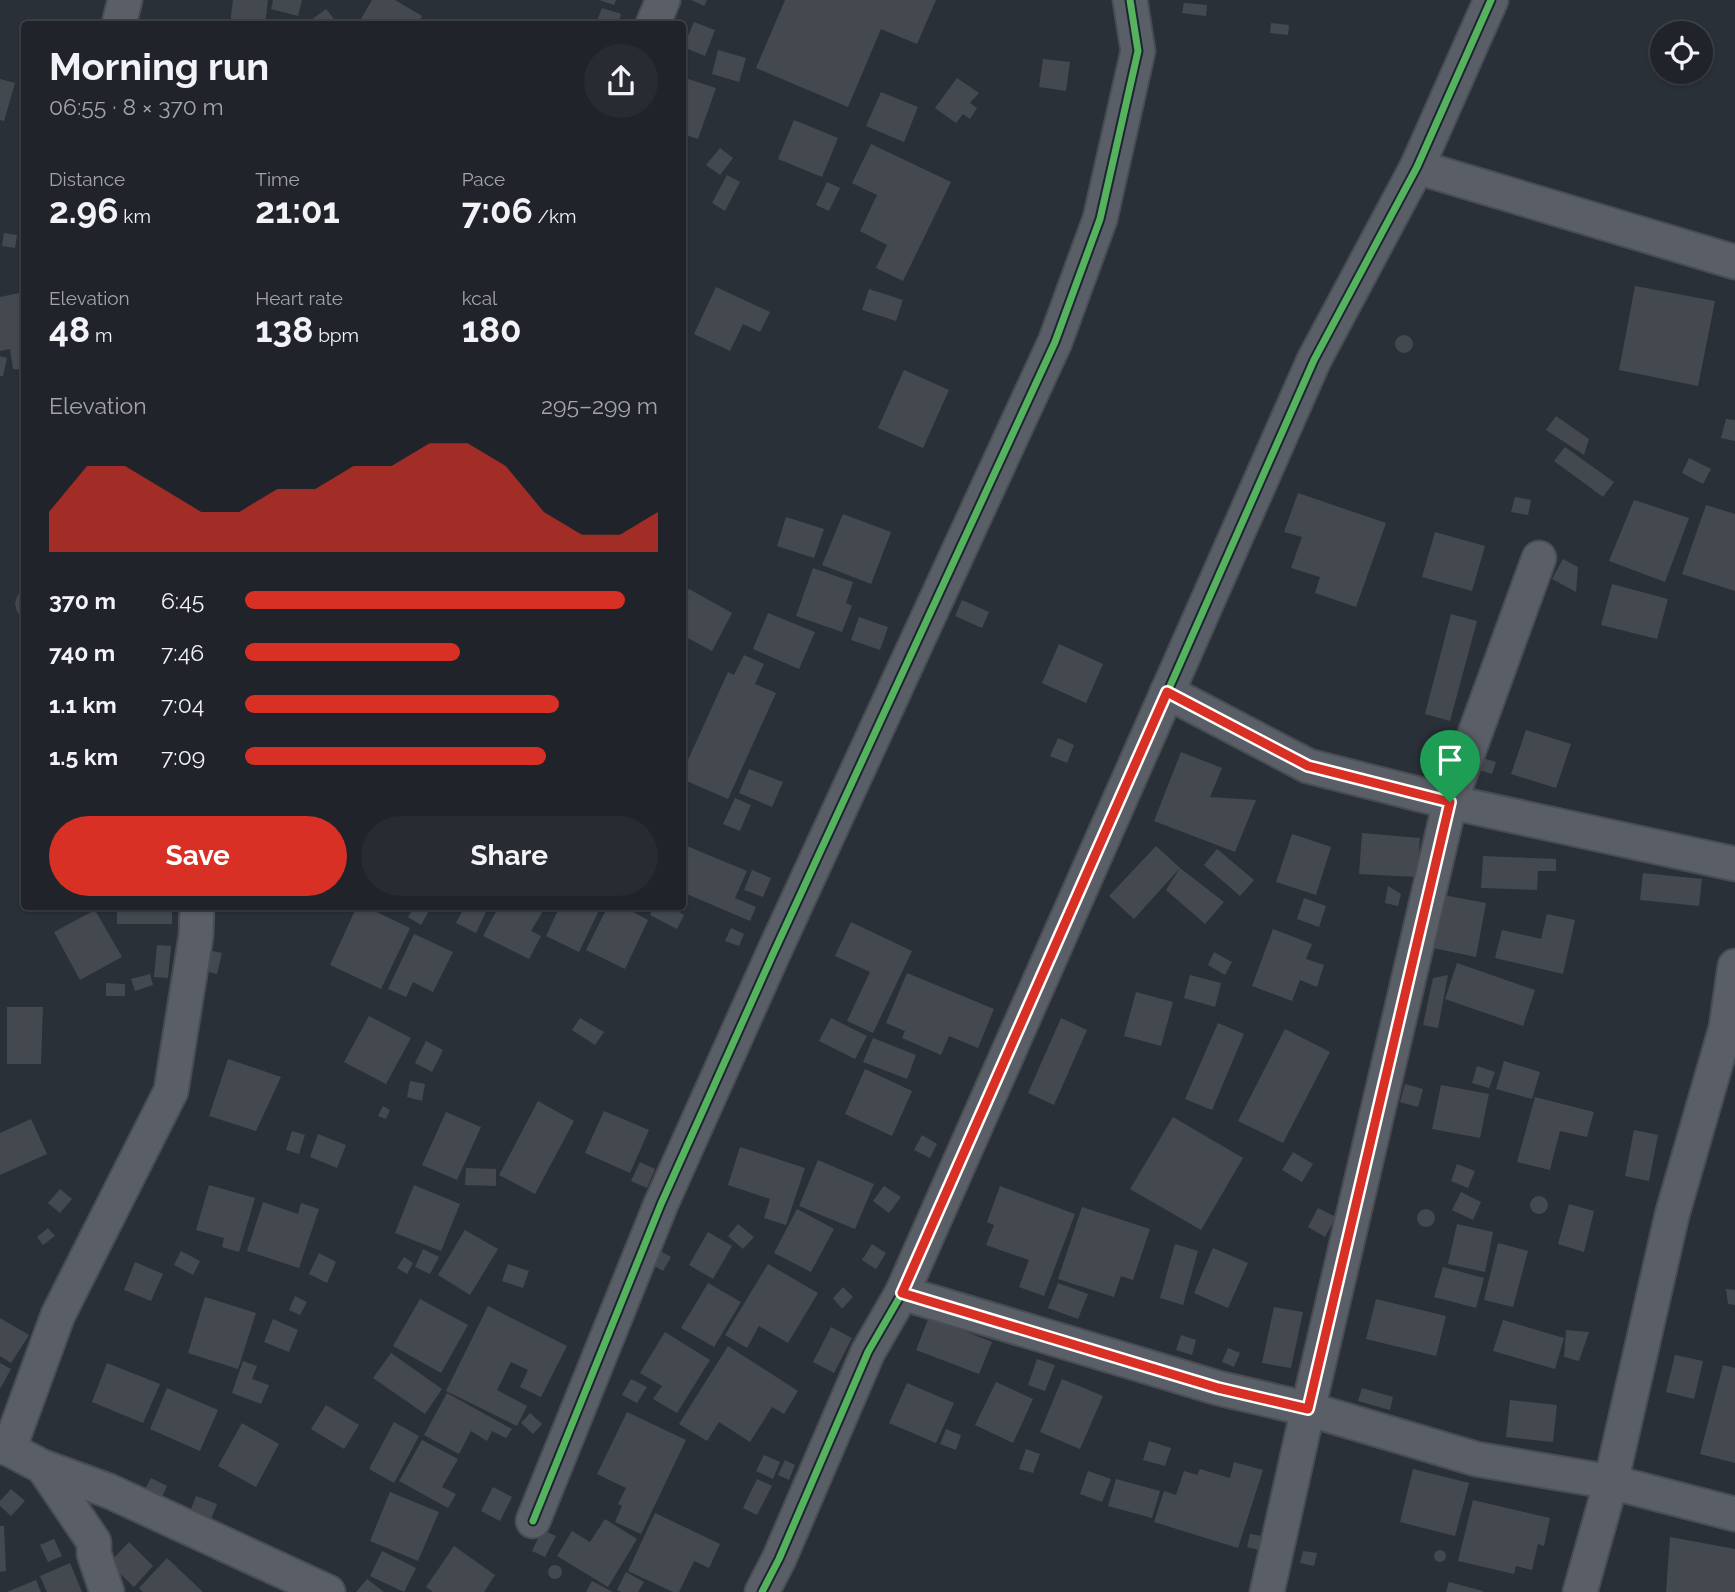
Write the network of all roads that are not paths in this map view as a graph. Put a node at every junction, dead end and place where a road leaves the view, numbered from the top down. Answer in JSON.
{"nodes":[{"id":1,"x":125,"y":0,"type":"edge"},
{"id":2,"x":663,"y":0,"type":"edge"},
{"id":3,"x":1129,"y":0,"type":"edge"},
{"id":4,"x":1491,"y":0,"type":"edge"},
{"id":5,"x":119,"y":21,"type":"edge"},
{"id":6,"x":654,"y":21,"type":"edge"},
{"id":7,"x":1417,"y":167,"type":"junction"},
{"id":8,"x":1735,"y":261,"type":"edge"},
{"id":9,"x":1539,"y":558,"type":"dead end"},
{"id":10,"x":1167,"y":692,"type":"junction"},
{"id":11,"x":1450,"y":802,"type":"junction"},
{"id":12,"x":1735,"y":864,"type":"edge"},
{"id":13,"x":197,"y":910,"type":"edge"},
{"id":14,"x":1735,"y":966,"type":"edge"},
{"id":15,"x":902,"y":1293,"type":"junction"},
{"id":16,"x":1308,"y":1409,"type":"junction"},
{"id":17,"x":5,"y":1448,"type":"edge"},
{"id":18,"x":43,"y":1467,"type":"junction"},
{"id":19,"x":1611,"y":1482,"type":"junction"},
{"id":20,"x":1735,"y":1514,"type":"edge"},
{"id":21,"x":533,"y":1521,"type":"dead end"},
{"id":22,"x":107,"y":1592,"type":"edge"},
{"id":23,"x":328,"y":1592,"type":"edge"},
{"id":24,"x":762,"y":1592,"type":"edge"},
{"id":25,"x":1268,"y":1592,"type":"edge"},
{"id":26,"x":1580,"y":1592,"type":"edge"}],
"edges":[{"from":1,"to":5,"type":"street"},
{"from":2,"to":6,"type":"street"},
{"from":3,"to":21,"type":"street"},
{"from":4,"to":7,"type":"street"},
{"from":7,"to":8,"type":"street"},
{"from":7,"to":10,"type":"street"},
{"from":9,"to":11,"type":"street"},
{"from":10,"to":11,"type":"street"},
{"from":10,"to":15,"type":"street"},
{"from":11,"to":12,"type":"street"},
{"from":11,"to":16,"type":"street"},
{"from":13,"to":17,"type":"street"},
{"from":14,"to":19,"type":"street"},
{"from":15,"to":16,"type":"street"},
{"from":15,"to":24,"type":"street"},
{"from":16,"to":19,"type":"street"},
{"from":16,"to":25,"type":"street"},
{"from":17,"to":18,"type":"street"},
{"from":18,"to":22,"type":"street"},
{"from":18,"to":23,"type":"street"},
{"from":19,"to":20,"type":"street"},
{"from":19,"to":26,"type":"street"}]}
